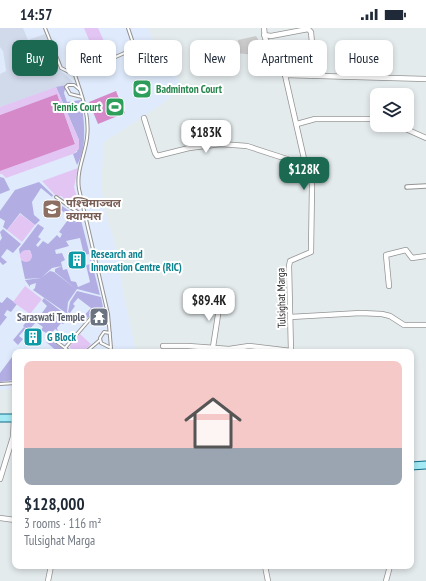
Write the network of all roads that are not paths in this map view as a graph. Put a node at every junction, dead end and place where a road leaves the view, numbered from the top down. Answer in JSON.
{"nodes":[{"id":1,"x":45,"y":28,"type":"edge"},
{"id":2,"x":128,"y":28,"type":"edge"},
{"id":3,"x":264,"y":28,"type":"edge"},
{"id":4,"x":264,"y":35,"type":"junction"},
{"id":5,"x":267,"y":40,"type":"edge"},
{"id":6,"x":312,"y":40,"type":"edge"},
{"id":7,"x":116,"y":57,"type":"edge"},
{"id":8,"x":66,"y":70,"type":"edge"},
{"id":9,"x":75,"y":76,"type":"edge"},
{"id":10,"x":285,"y":76,"type":"edge"},
{"id":11,"x":315,"y":76,"type":"edge"},
{"id":12,"x":426,"y":79,"type":"edge"},
{"id":13,"x":80,"y":89,"type":"junction"},
{"id":14,"x":82,"y":97,"type":"junction"},
{"id":15,"x":144,"y":118,"type":"dead end"},
{"id":16,"x":370,"y":119,"type":"edge"},
{"id":17,"x":297,"y":124,"type":"junction"},
{"id":18,"x":413,"y":132,"type":"edge"},
{"id":19,"x":426,"y":138,"type":"edge"},
{"id":20,"x":305,"y":163,"type":"junction"},
{"id":21,"x":426,"y":186,"type":"edge"},
{"id":22,"x":407,"y":187,"type":"dead end"},
{"id":23,"x":56,"y":197,"type":"dead end"},
{"id":24,"x":86,"y":218,"type":"junction"},
{"id":25,"x":426,"y":256,"type":"edge"},
{"id":26,"x":389,"y":286,"type":"dead end"},
{"id":27,"x":217,"y":296,"type":"dead end"},
{"id":28,"x":96,"y":312,"type":"dead end"},
{"id":29,"x":290,"y":317,"type":"junction"},
{"id":30,"x":426,"y":325,"type":"edge"},
{"id":31,"x":110,"y":333,"type":"junction"},
{"id":32,"x":52,"y":334,"type":"dead end"},
{"id":33,"x":100,"y":340,"type":"junction"},
{"id":34,"x":164,"y":346,"type":"dead end"},
{"id":35,"x":213,"y":347,"type":"junction"},
{"id":36,"x":65,"y":348,"type":"joint"},
{"id":37,"x":111,"y":348,"type":"joint"},
{"id":38,"x":90,"y":349,"type":"edge"},
{"id":39,"x":229,"y":349,"type":"edge"},
{"id":40,"x":229,"y":349,"type":"edge"},
{"id":41,"x":278,"y":349,"type":"edge"},
{"id":42,"x":291,"y":349,"type":"edge"},
{"id":43,"x":12,"y":383,"type":"edge"},
{"id":44,"x":0,"y":384,"type":"edge"},
{"id":45,"x":0,"y":418,"type":"edge"},
{"id":46,"x":12,"y":418,"type":"edge"},
{"id":47,"x":12,"y":443,"type":"edge"},
{"id":48,"x":426,"y":465,"type":"edge"},
{"id":49,"x":414,"y":466,"type":"edge"},
{"id":50,"x":0,"y":479,"type":"edge"},
{"id":51,"x":0,"y":518,"type":"edge"},
{"id":52,"x":12,"y":520,"type":"edge"},
{"id":53,"x":50,"y":569,"type":"edge"},
{"id":54,"x":266,"y":569,"type":"edge"},
{"id":55,"x":389,"y":569,"type":"edge"},
{"id":56,"x":48,"y":581,"type":"edge"},
{"id":57,"x":268,"y":581,"type":"edge"},
{"id":58,"x":386,"y":581,"type":"edge"}],
"edges":[{"from":1,"to":8,"type":"lane"},
{"from":2,"to":7,"type":"lane"},
{"from":3,"to":4,"type":"street","name":"Tulsighat Marga"},
{"from":4,"to":5,"type":"street","name":"Tulsighat Marga"},
{"from":4,"to":6,"type":"street"},
{"from":9,"to":13,"type":"lane"},
{"from":10,"to":17,"type":"street","name":"Tulsighat Marga"},
{"from":11,"to":12,"type":"street"},
{"from":13,"to":14,"type":"lane"},
{"from":13,"to":14,"type":"lane"},
{"from":14,"to":24,"type":"lane"},
{"from":15,"to":20,"type":"street"},
{"from":16,"to":17,"type":"street"},
{"from":17,"to":20,"type":"street","name":"Tulsighat Marga"},
{"from":18,"to":19,"type":"street"},
{"from":20,"to":29,"type":"street","name":"Tulsighat Marga"},
{"from":21,"to":22,"type":"street"},
{"from":23,"to":24,"type":"lane"},
{"from":24,"to":31,"type":"lane"},
{"from":25,"to":26,"type":"street"},
{"from":27,"to":35,"type":"street"},
{"from":28,"to":36,"type":"lane"},
{"from":29,"to":30,"type":"street"},
{"from":29,"to":42,"type":"street","name":"Tulsighat Marga"},
{"from":31,"to":33,"type":"lane"},
{"from":31,"to":37,"type":"lane"},
{"from":32,"to":36,"type":"lane"},
{"from":33,"to":37,"type":"lane"},
{"from":33,"to":38,"type":"lane"},
{"from":34,"to":35,"type":"street","name":"Tulsighat Marga"},
{"from":35,"to":39,"type":"street","name":"Tulsighat Marga"},
{"from":40,"to":41,"type":"street","name":"Tulsighat Marga"},
{"from":43,"to":44,"type":"lane"},
{"from":45,"to":46,"type":"main road"},
{"from":47,"to":50,"type":"street"},
{"from":48,"to":49,"type":"main road"},
{"from":51,"to":52,"type":"street"},
{"from":53,"to":56,"type":"street"},
{"from":54,"to":57,"type":"street"},
{"from":55,"to":58,"type":"street"}]}
